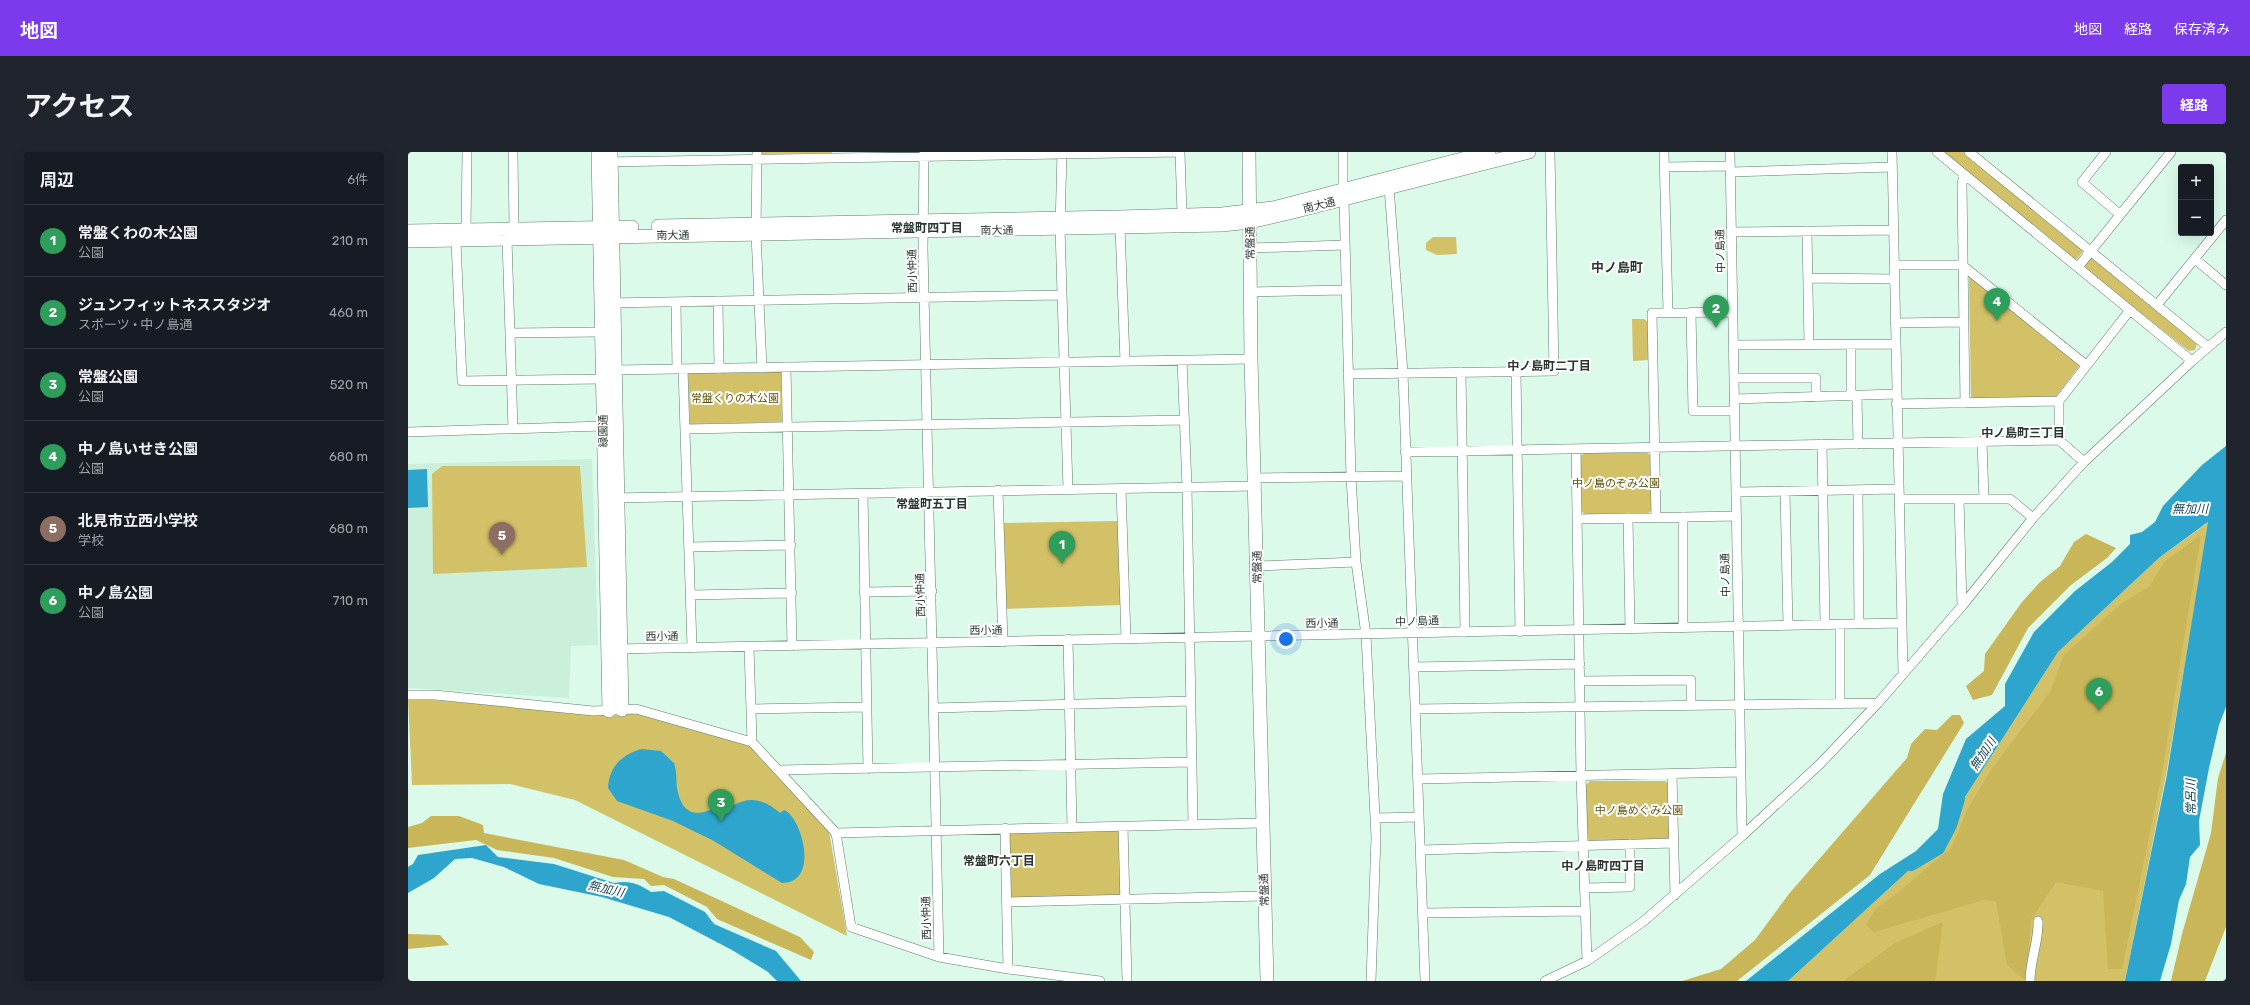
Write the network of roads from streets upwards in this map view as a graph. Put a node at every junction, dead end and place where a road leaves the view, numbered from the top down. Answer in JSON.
{"nodes":[{"id":1,"x":467,"y":152,"type":"edge"},
{"id":2,"x":513,"y":152,"type":"edge"},
{"id":3,"x":1180,"y":152,"type":"edge"},
{"id":4,"x":1249,"y":152,"type":"edge"},
{"id":5,"x":1342,"y":152,"type":"edge"},
{"id":6,"x":1489,"y":152,"type":"edge"},
{"id":7,"x":1529,"y":152,"type":"edge"},
{"id":8,"x":1550,"y":152,"type":"edge"},
{"id":9,"x":1664,"y":152,"type":"edge"},
{"id":10,"x":1730,"y":152,"type":"edge"},
{"id":11,"x":1892,"y":152,"type":"edge"},
{"id":12,"x":1937,"y":152,"type":"edge"},
{"id":13,"x":2106,"y":152,"type":"edge"},
{"id":14,"x":1062,"y":153,"type":"edge"},
{"id":15,"x":2167,"y":153,"type":"edge"},
{"id":16,"x":924,"y":154,"type":"edge"},
{"id":17,"x":1975,"y":154,"type":"edge"},
{"id":18,"x":758,"y":155,"type":"edge"},
{"id":19,"x":840,"y":155,"type":"edge"},
{"id":20,"x":598,"y":157,"type":"edge"},
{"id":21,"x":611,"y":157,"type":"edge"},
{"id":22,"x":1664,"y":167,"type":"junction"},
{"id":23,"x":1892,"y":167,"type":"junction"},
{"id":24,"x":1730,"y":169,"type":"junction"},
{"id":25,"x":1964,"y":174,"type":"junction"},
{"id":26,"x":1389,"y":188,"type":"junction"},
{"id":27,"x":1344,"y":194,"type":"junction"},
{"id":28,"x":1182,"y":214,"type":"junction"},
{"id":29,"x":2120,"y":214,"type":"junction"},
{"id":30,"x":1250,"y":217,"type":"junction"},
{"id":31,"x":2226,"y":220,"type":"edge"},
{"id":32,"x":1060,"y":223,"type":"junction"},
{"id":33,"x":924,"y":226,"type":"junction"},
{"id":34,"x":1120,"y":227,"type":"junction"},
{"id":35,"x":756,"y":229,"type":"junction"},
{"id":36,"x":466,"y":230,"type":"junction"},
{"id":37,"x":1893,"y":230,"type":"junction"},
{"id":38,"x":408,"y":231,"type":"edge"},
{"id":39,"x":1807,"y":231,"type":"junction"},
{"id":40,"x":599,"y":232,"type":"junction"},
{"id":41,"x":613,"y":232,"type":"junction"},
{"id":42,"x":1731,"y":232,"type":"junction"},
{"id":43,"x":510,"y":234,"type":"junction"},
{"id":44,"x":408,"y":241,"type":"edge"},
{"id":45,"x":456,"y":241,"type":"junction"},
{"id":46,"x":1345,"y":245,"type":"junction"},
{"id":47,"x":1251,"y":248,"type":"junction"},
{"id":48,"x":2091,"y":250,"type":"junction"},
{"id":49,"x":2195,"y":259,"type":"junction"},
{"id":50,"x":1894,"y":265,"type":"junction"},
{"id":51,"x":1962,"y":265,"type":"junction"},
{"id":52,"x":2078,"y":267,"type":"junction"},
{"id":53,"x":1808,"y":278,"type":"junction"},
{"id":54,"x":1894,"y":279,"type":"junction"},
{"id":55,"x":2226,"y":285,"type":"edge"},
{"id":56,"x":1346,"y":290,"type":"junction"},
{"id":57,"x":1251,"y":292,"type":"junction"},
{"id":58,"x":1062,"y":296,"type":"junction"},
{"id":59,"x":924,"y":298,"type":"junction"},
{"id":60,"x":760,"y":300,"type":"junction"},
{"id":61,"x":718,"y":301,"type":"junction"},
{"id":62,"x":676,"y":302,"type":"junction"},
{"id":63,"x":601,"y":303,"type":"junction"},
{"id":64,"x":614,"y":303,"type":"junction"},
{"id":65,"x":2157,"y":305,"type":"junction"},
{"id":66,"x":2130,"y":310,"type":"junction"},
{"id":67,"x":1691,"y":312,"type":"junction"},
{"id":68,"x":1732,"y":312,"type":"junction"},
{"id":69,"x":1668,"y":313,"type":"junction"},
{"id":70,"x":1963,"y":322,"type":"junction"},
{"id":71,"x":1895,"y":323,"type":"junction"},
{"id":72,"x":511,"y":332,"type":"junction"},
{"id":73,"x":602,"y":332,"type":"junction"},
{"id":74,"x":2226,"y":332,"type":"edge"},
{"id":75,"x":1895,"y":344,"type":"junction"},
{"id":76,"x":1809,"y":345,"type":"junction"},
{"id":77,"x":1851,"y":345,"type":"junction"},
{"id":78,"x":1733,"y":346,"type":"junction"},
{"id":79,"x":2208,"y":347,"type":"junction"},
{"id":80,"x":1251,"y":359,"type":"junction"},
{"id":81,"x":1182,"y":360,"type":"junction"},
{"id":82,"x":1125,"y":361,"type":"junction"},
{"id":83,"x":2192,"y":361,"type":"junction"},
{"id":84,"x":1064,"y":362,"type":"junction"},
{"id":85,"x":927,"y":364,"type":"junction"},
{"id":86,"x":2086,"y":364,"type":"junction"},
{"id":87,"x":786,"y":367,"type":"junction"},
{"id":88,"x":762,"y":368,"type":"junction"},
{"id":89,"x":680,"y":369,"type":"junction"},
{"id":90,"x":719,"y":369,"type":"junction"},
{"id":91,"x":616,"y":370,"type":"junction"},
{"id":92,"x":1516,"y":371,"type":"junction"},
{"id":93,"x":1461,"y":372,"type":"junction"},
{"id":94,"x":1403,"y":373,"type":"junction"},
{"id":95,"x":1348,"y":374,"type":"junction"},
{"id":96,"x":1734,"y":378,"type":"junction"},
{"id":97,"x":602,"y":379,"type":"junction"},
{"id":98,"x":512,"y":380,"type":"junction"},
{"id":99,"x":1896,"y":394,"type":"junction"},
{"id":100,"x":1854,"y":396,"type":"junction"},
{"id":101,"x":1816,"y":397,"type":"junction"},
{"id":102,"x":1735,"y":399,"type":"junction"},
{"id":103,"x":2059,"y":401,"type":"junction"},
{"id":104,"x":1966,"y":403,"type":"junction"},
{"id":105,"x":1896,"y":404,"type":"junction"},
{"id":106,"x":1734,"y":411,"type":"junction"},
{"id":107,"x":1184,"y":420,"type":"junction"},
{"id":108,"x":1066,"y":422,"type":"junction"},
{"id":109,"x":928,"y":424,"type":"junction"},
{"id":110,"x":603,"y":426,"type":"junction"},
{"id":111,"x":788,"y":426,"type":"junction"},
{"id":112,"x":513,"y":429,"type":"junction"},
{"id":113,"x":685,"y":429,"type":"junction"},
{"id":114,"x":408,"y":432,"type":"edge"},
{"id":115,"x":2059,"y":440,"type":"junction"},
{"id":116,"x":1982,"y":441,"type":"junction"},
{"id":117,"x":1897,"y":443,"type":"junction"},
{"id":118,"x":1822,"y":444,"type":"junction"},
{"id":119,"x":1858,"y":444,"type":"junction"},
{"id":120,"x":1656,"y":446,"type":"junction"},
{"id":121,"x":1735,"y":446,"type":"junction"},
{"id":122,"x":1576,"y":449,"type":"junction"},
{"id":123,"x":1518,"y":450,"type":"junction"},
{"id":124,"x":1464,"y":451,"type":"junction"},
{"id":125,"x":1405,"y":452,"type":"junction"},
{"id":126,"x":2084,"y":462,"type":"junction"},
{"id":127,"x":1406,"y":476,"type":"junction"},
{"id":128,"x":1351,"y":477,"type":"junction"},
{"id":129,"x":1256,"y":482,"type":"junction"},
{"id":130,"x":1187,"y":487,"type":"junction"},
{"id":131,"x":1068,"y":489,"type":"junction"},
{"id":132,"x":1121,"y":489,"type":"junction"},
{"id":133,"x":1898,"y":489,"type":"junction"},
{"id":134,"x":998,"y":490,"type":"junction"},
{"id":135,"x":1858,"y":490,"type":"junction"},
{"id":136,"x":1785,"y":491,"type":"junction"},
{"id":137,"x":1822,"y":491,"type":"junction"},
{"id":138,"x":930,"y":492,"type":"junction"},
{"id":139,"x":1736,"y":492,"type":"junction"},
{"id":140,"x":863,"y":494,"type":"junction"},
{"id":141,"x":790,"y":495,"type":"junction"},
{"id":142,"x":687,"y":497,"type":"junction"},
{"id":143,"x":604,"y":498,"type":"junction"},
{"id":144,"x":619,"y":498,"type":"junction"},
{"id":145,"x":1899,"y":499,"type":"junction"},
{"id":146,"x":1984,"y":499,"type":"junction"},
{"id":147,"x":1959,"y":500,"type":"junction"},
{"id":148,"x":1737,"y":516,"type":"junction"},
{"id":149,"x":1683,"y":517,"type":"junction"},
{"id":150,"x":1628,"y":518,"type":"junction"},
{"id":151,"x":1656,"y":518,"type":"junction"},
{"id":152,"x":2033,"y":518,"type":"junction"},
{"id":153,"x":1577,"y":519,"type":"junction"},
{"id":154,"x":791,"y":545,"type":"junction"},
{"id":155,"x":689,"y":547,"type":"junction"},
{"id":156,"x":1356,"y":562,"type":"junction"},
{"id":157,"x":1257,"y":566,"type":"junction"},
{"id":158,"x":932,"y":591,"type":"junction"},
{"id":159,"x":864,"y":592,"type":"junction"},
{"id":160,"x":792,"y":593,"type":"junction"},
{"id":161,"x":691,"y":595,"type":"junction"},
{"id":162,"x":1962,"y":606,"type":"junction"},
{"id":163,"x":1901,"y":623,"type":"junction"},
{"id":164,"x":1825,"y":624,"type":"junction"},
{"id":165,"x":1840,"y":624,"type":"junction"},
{"id":166,"x":1859,"y":624,"type":"junction"},
{"id":167,"x":1788,"y":625,"type":"junction"},
{"id":168,"x":1738,"y":626,"type":"junction"},
{"id":169,"x":1683,"y":627,"type":"junction"},
{"id":170,"x":1630,"y":628,"type":"junction"},
{"id":171,"x":1579,"y":630,"type":"junction"},
{"id":172,"x":1466,"y":632,"type":"junction"},
{"id":173,"x":1520,"y":632,"type":"junction"},
{"id":174,"x":1412,"y":634,"type":"junction"},
{"id":175,"x":1366,"y":635,"type":"junction"},
{"id":176,"x":1258,"y":636,"type":"junction"},
{"id":177,"x":1126,"y":638,"type":"junction"},
{"id":178,"x":1189,"y":638,"type":"junction"},
{"id":179,"x":1068,"y":640,"type":"junction"},
{"id":180,"x":1003,"y":642,"type":"junction"},
{"id":181,"x":866,"y":644,"type":"junction"},
{"id":182,"x":933,"y":644,"type":"junction"},
{"id":183,"x":792,"y":646,"type":"junction"},
{"id":184,"x":692,"y":647,"type":"junction"},
{"id":185,"x":749,"y":647,"type":"junction"},
{"id":186,"x":607,"y":649,"type":"junction"},
{"id":187,"x":621,"y":649,"type":"junction"},
{"id":188,"x":1580,"y":664,"type":"junction"},
{"id":189,"x":1413,"y":666,"type":"junction"},
{"id":190,"x":1902,"y":673,"type":"junction"},
{"id":191,"x":1580,"y":681,"type":"junction"},
{"id":192,"x":408,"y":695,"type":"edge"},
{"id":193,"x":1190,"y":701,"type":"junction"},
{"id":194,"x":1878,"y":702,"type":"junction"},
{"id":195,"x":1840,"y":703,"type":"junction"},
{"id":196,"x":1070,"y":704,"type":"junction"},
{"id":197,"x":1739,"y":704,"type":"junction"},
{"id":198,"x":1691,"y":705,"type":"junction"},
{"id":199,"x":1581,"y":706,"type":"junction"},
{"id":200,"x":867,"y":707,"type":"junction"},
{"id":201,"x":934,"y":708,"type":"junction"},
{"id":202,"x":750,"y":709,"type":"junction"},
{"id":203,"x":1415,"y":709,"type":"junction"},
{"id":204,"x":616,"y":710,"type":"junction"},
{"id":205,"x":752,"y":742,"type":"junction"},
{"id":206,"x":1192,"y":762,"type":"junction"},
{"id":207,"x":1072,"y":764,"type":"junction"},
{"id":208,"x":935,"y":767,"type":"junction"},
{"id":209,"x":868,"y":769,"type":"junction"},
{"id":210,"x":778,"y":770,"type":"junction"},
{"id":211,"x":1741,"y":772,"type":"junction"},
{"id":212,"x":1672,"y":774,"type":"junction"},
{"id":213,"x":1580,"y":776,"type":"junction"},
{"id":214,"x":1418,"y":779,"type":"junction"},
{"id":215,"x":1419,"y":817,"type":"junction"},
{"id":216,"x":1375,"y":818,"type":"junction"},
{"id":217,"x":1262,"y":822,"type":"junction"},
{"id":218,"x":1193,"y":824,"type":"junction"},
{"id":219,"x":1124,"y":826,"type":"junction"},
{"id":220,"x":1072,"y":827,"type":"junction"},
{"id":221,"x":1005,"y":828,"type":"junction"},
{"id":222,"x":937,"y":830,"type":"junction"},
{"id":223,"x":836,"y":833,"type":"junction"},
{"id":224,"x":1742,"y":836,"type":"junction"},
{"id":225,"x":1674,"y":843,"type":"junction"},
{"id":226,"x":1630,"y":844,"type":"junction"},
{"id":227,"x":1582,"y":845,"type":"junction"},
{"id":228,"x":1421,"y":850,"type":"junction"},
{"id":229,"x":1584,"y":888,"type":"junction"},
{"id":230,"x":1675,"y":894,"type":"junction"},
{"id":231,"x":1264,"y":896,"type":"junction"},
{"id":232,"x":1125,"y":900,"type":"junction"},
{"id":233,"x":1007,"y":902,"type":"junction"},
{"id":234,"x":1584,"y":911,"type":"junction"},
{"id":235,"x":1424,"y":913,"type":"junction"},
{"id":236,"x":2038,"y":921,"type":"dead end"},
{"id":237,"x":938,"y":957,"type":"junction"},
{"id":238,"x":1587,"y":961,"type":"junction"},
{"id":239,"x":1008,"y":970,"type":"junction"},
{"id":240,"x":1100,"y":981,"type":"edge"},
{"id":241,"x":1127,"y":981,"type":"edge"},
{"id":242,"x":1267,"y":981,"type":"edge"},
{"id":243,"x":1371,"y":981,"type":"edge"},
{"id":244,"x":1425,"y":981,"type":"edge"},
{"id":245,"x":1545,"y":981,"type":"edge"},
{"id":246,"x":2030,"y":981,"type":"edge"}],
"edges":[{"from":1,"to":36,"type":"street"},
{"from":2,"to":43,"type":"street"},
{"from":3,"to":14,"type":"street"},
{"from":3,"to":28,"type":"street"},
{"from":4,"to":30,"type":"street","name":"常盤通"},
{"from":5,"to":27,"type":"street"},
{"from":6,"to":27,"type":"street","name":"南大通"},
{"from":7,"to":26,"type":"street","name":"南大通"},
{"from":8,"to":92,"type":"street"},
{"from":9,"to":22,"type":"street"},
{"from":10,"to":24,"type":"street","name":"中ノ島通"},
{"from":11,"to":23,"type":"street"},
{"from":12,"to":25,"type":"street"},
{"from":13,"to":29,"type":"street"},
{"from":14,"to":16,"type":"street"},
{"from":14,"to":32,"type":"street"},
{"from":15,"to":29,"type":"street"},
{"from":16,"to":19,"type":"street"},
{"from":16,"to":33,"type":"street","name":"西小仲通"},
{"from":17,"to":48,"type":"street"},
{"from":18,"to":19,"type":"street"},
{"from":18,"to":21,"type":"street"},
{"from":18,"to":35,"type":"street"},
{"from":20,"to":21,"type":"street"},
{"from":20,"to":40,"type":"street","name":"緑園通"},
{"from":21,"to":41,"type":"street","name":"緑園通"},
{"from":22,"to":24,"type":"street"},
{"from":22,"to":69,"type":"street"},
{"from":23,"to":24,"type":"street"},
{"from":23,"to":37,"type":"street"},
{"from":24,"to":42,"type":"street","name":"中ノ島通"},
{"from":25,"to":51,"type":"street"},
{"from":25,"to":52,"type":"street"},
{"from":26,"to":27,"type":"street","name":"南大通"},
{"from":26,"to":94,"type":"street"},
{"from":27,"to":30,"type":"street","name":"南大通"},
{"from":27,"to":46,"type":"street"},
{"from":28,"to":30,"type":"street","name":"南大通"},
{"from":28,"to":32,"type":"street","name":"南大通"},
{"from":29,"to":48,"type":"street"},
{"from":30,"to":34,"type":"street","name":"南大通"},
{"from":30,"to":47,"type":"street","name":"常盤通"},
{"from":31,"to":49,"type":"street"},
{"from":32,"to":33,"type":"street","name":"南大通"},
{"from":32,"to":34,"type":"street","name":"南大通"},
{"from":32,"to":58,"type":"street"},
{"from":33,"to":35,"type":"street","name":"南大通"},
{"from":33,"to":59,"type":"street","name":"西小仲通"},
{"from":34,"to":82,"type":"street"},
{"from":35,"to":41,"type":"street","name":"南大通"},
{"from":35,"to":60,"type":"street"},
{"from":36,"to":38,"type":"street","name":"南大通"},
{"from":36,"to":43,"type":"street","name":"南大通"},
{"from":37,"to":39,"type":"street"},
{"from":37,"to":50,"type":"street"},
{"from":39,"to":42,"type":"street"},
{"from":39,"to":53,"type":"street"},
{"from":40,"to":41,"type":"street","name":"南大通"},
{"from":40,"to":43,"type":"street","name":"南大通"},
{"from":40,"to":63,"type":"street","name":"緑園通"},
{"from":41,"to":64,"type":"street","name":"緑園通"},
{"from":42,"to":68,"type":"street","name":"中ノ島通"},
{"from":43,"to":45,"type":"street","name":"南大通"},
{"from":43,"to":72,"type":"street"},
{"from":44,"to":45,"type":"street","name":"南大通"},
{"from":45,"to":98,"type":"street"},
{"from":46,"to":47,"type":"street"},
{"from":46,"to":56,"type":"street"},
{"from":47,"to":57,"type":"street","name":"常盤通"},
{"from":48,"to":52,"type":"street"},
{"from":48,"to":65,"type":"street"},
{"from":49,"to":55,"type":"street"},
{"from":49,"to":65,"type":"street"},
{"from":50,"to":51,"type":"street"},
{"from":50,"to":54,"type":"street"},
{"from":51,"to":70,"type":"street"},
{"from":51,"to":86,"type":"street"},
{"from":52,"to":66,"type":"street"},
{"from":53,"to":54,"type":"street"},
{"from":53,"to":76,"type":"street"},
{"from":54,"to":71,"type":"street"},
{"from":56,"to":57,"type":"street"},
{"from":56,"to":95,"type":"street"},
{"from":57,"to":80,"type":"street","name":"常盤通"},
{"from":58,"to":59,"type":"street"},
{"from":58,"to":84,"type":"street"},
{"from":59,"to":60,"type":"street"},
{"from":59,"to":85,"type":"street","name":"西小仲通"},
{"from":60,"to":61,"type":"street"},
{"from":60,"to":88,"type":"street"},
{"from":61,"to":62,"type":"street"},
{"from":61,"to":90,"type":"street"},
{"from":62,"to":64,"type":"street"},
{"from":62,"to":89,"type":"street"},
{"from":63,"to":64,"type":"street"},
{"from":63,"to":73,"type":"street","name":"緑園通"},
{"from":64,"to":91,"type":"street","name":"緑園通"},
{"from":65,"to":79,"type":"street"},
{"from":66,"to":83,"type":"street"},
{"from":66,"to":86,"type":"street"},
{"from":67,"to":68,"type":"street"},
{"from":67,"to":69,"type":"street"},
{"from":67,"to":106,"type":"street"},
{"from":68,"to":78,"type":"street","name":"中ノ島通"},
{"from":69,"to":120,"type":"street"},
{"from":70,"to":71,"type":"street"},
{"from":70,"to":104,"type":"street"},
{"from":71,"to":75,"type":"street"},
{"from":72,"to":73,"type":"street"},
{"from":72,"to":98,"type":"street"},
{"from":73,"to":97,"type":"street","name":"緑園通"},
{"from":74,"to":79,"type":"street"},
{"from":75,"to":77,"type":"street"},
{"from":75,"to":99,"type":"street"},
{"from":76,"to":77,"type":"street"},
{"from":76,"to":78,"type":"street"},
{"from":77,"to":100,"type":"street"},
{"from":78,"to":96,"type":"street","name":"中ノ島通"},
{"from":79,"to":83,"type":"street"},
{"from":80,"to":81,"type":"street"},
{"from":80,"to":129,"type":"street","name":"常盤通"},
{"from":81,"to":82,"type":"street"},
{"from":81,"to":107,"type":"street"},
{"from":82,"to":84,"type":"street"},
{"from":83,"to":126,"type":"street"},
{"from":84,"to":85,"type":"street"},
{"from":84,"to":108,"type":"street"},
{"from":85,"to":87,"type":"street"},
{"from":85,"to":109,"type":"street","name":"西小仲通"},
{"from":86,"to":103,"type":"street"},
{"from":87,"to":88,"type":"street"},
{"from":87,"to":111,"type":"street"},
{"from":88,"to":90,"type":"street"},
{"from":89,"to":90,"type":"street"},
{"from":89,"to":91,"type":"street"},
{"from":89,"to":113,"type":"street"},
{"from":91,"to":97,"type":"street"},
{"from":91,"to":144,"type":"street","name":"緑園通"},
{"from":92,"to":93,"type":"street"},
{"from":92,"to":123,"type":"street"},
{"from":93,"to":94,"type":"street"},
{"from":93,"to":124,"type":"street"},
{"from":94,"to":95,"type":"street"},
{"from":94,"to":125,"type":"street"},
{"from":95,"to":128,"type":"street"},
{"from":96,"to":101,"type":"street"},
{"from":96,"to":102,"type":"street","name":"中ノ島通"},
{"from":97,"to":98,"type":"street"},
{"from":97,"to":110,"type":"street","name":"緑園通"},
{"from":98,"to":112,"type":"street"},
{"from":99,"to":100,"type":"street"},
{"from":99,"to":105,"type":"street"},
{"from":100,"to":101,"type":"street"},
{"from":100,"to":119,"type":"street"},
{"from":101,"to":102,"type":"street"},
{"from":102,"to":106,"type":"street","name":"中ノ島通"},
{"from":103,"to":104,"type":"street"},
{"from":103,"to":115,"type":"street"},
{"from":104,"to":105,"type":"street"},
{"from":105,"to":117,"type":"street"},
{"from":106,"to":121,"type":"street","name":"中ノ島通"},
{"from":107,"to":108,"type":"street"},
{"from":107,"to":130,"type":"street"},
{"from":108,"to":109,"type":"street"},
{"from":108,"to":131,"type":"street"},
{"from":109,"to":111,"type":"street"},
{"from":109,"to":138,"type":"street","name":"西小仲通"},
{"from":110,"to":112,"type":"street"},
{"from":110,"to":143,"type":"street","name":"緑園通"},
{"from":111,"to":113,"type":"street"},
{"from":111,"to":141,"type":"street"},
{"from":112,"to":114,"type":"street"},
{"from":113,"to":142,"type":"street"},
{"from":115,"to":116,"type":"street"},
{"from":115,"to":126,"type":"street"},
{"from":116,"to":117,"type":"street"},
{"from":116,"to":146,"type":"street"},
{"from":117,"to":119,"type":"street"},
{"from":117,"to":133,"type":"street"},
{"from":118,"to":119,"type":"street"},
{"from":118,"to":121,"type":"street"},
{"from":118,"to":137,"type":"street"},
{"from":120,"to":121,"type":"street"},
{"from":120,"to":122,"type":"street"},
{"from":120,"to":151,"type":"street"},
{"from":121,"to":139,"type":"street","name":"中ノ島通"},
{"from":122,"to":123,"type":"street"},
{"from":122,"to":153,"type":"street"},
{"from":123,"to":124,"type":"street"},
{"from":123,"to":173,"type":"street"},
{"from":124,"to":125,"type":"street"},
{"from":124,"to":172,"type":"street"},
{"from":125,"to":127,"type":"street"},
{"from":126,"to":152,"type":"street"},
{"from":127,"to":128,"type":"street"},
{"from":127,"to":174,"type":"street"},
{"from":128,"to":129,"type":"street"},
{"from":128,"to":156,"type":"street"},
{"from":129,"to":130,"type":"street"},
{"from":129,"to":157,"type":"street","name":"常盤通"},
{"from":130,"to":132,"type":"street"},
{"from":130,"to":178,"type":"street"},
{"from":131,"to":132,"type":"street"},
{"from":131,"to":134,"type":"street"},
{"from":132,"to":177,"type":"street"},
{"from":133,"to":135,"type":"street"},
{"from":133,"to":145,"type":"street"},
{"from":134,"to":138,"type":"street"},
{"from":134,"to":180,"type":"street"},
{"from":135,"to":137,"type":"street"},
{"from":135,"to":166,"type":"street"},
{"from":136,"to":137,"type":"street"},
{"from":136,"to":139,"type":"street"},
{"from":136,"to":167,"type":"street"},
{"from":137,"to":164,"type":"street"},
{"from":138,"to":140,"type":"street"},
{"from":138,"to":158,"type":"street","name":"西小仲通"},
{"from":139,"to":148,"type":"street","name":"中ノ島通"},
{"from":140,"to":141,"type":"street"},
{"from":140,"to":159,"type":"street"},
{"from":141,"to":142,"type":"street"},
{"from":141,"to":154,"type":"street"},
{"from":142,"to":144,"type":"street"},
{"from":142,"to":155,"type":"street"},
{"from":143,"to":144,"type":"street"},
{"from":143,"to":186,"type":"street","name":"緑園通"},
{"from":144,"to":187,"type":"street","name":"緑園通"},
{"from":145,"to":147,"type":"street"},
{"from":145,"to":163,"type":"street"},
{"from":146,"to":147,"type":"street"},
{"from":146,"to":152,"type":"street"},
{"from":147,"to":162,"type":"street"},
{"from":148,"to":149,"type":"street"},
{"from":148,"to":168,"type":"street","name":"中ノ島通"},
{"from":149,"to":151,"type":"street"},
{"from":149,"to":169,"type":"street"},
{"from":150,"to":151,"type":"street"},
{"from":150,"to":153,"type":"street"},
{"from":150,"to":170,"type":"street"},
{"from":152,"to":162,"type":"street"},
{"from":153,"to":171,"type":"street"},
{"from":154,"to":155,"type":"street"},
{"from":154,"to":160,"type":"street"},
{"from":155,"to":161,"type":"street"},
{"from":156,"to":157,"type":"street"},
{"from":156,"to":175,"type":"street"},
{"from":157,"to":176,"type":"street","name":"常盤通"},
{"from":158,"to":159,"type":"street"},
{"from":158,"to":182,"type":"street","name":"西小仲通"},
{"from":159,"to":181,"type":"street"},
{"from":160,"to":161,"type":"street"},
{"from":160,"to":183,"type":"street"},
{"from":161,"to":184,"type":"street"},
{"from":162,"to":190,"type":"street"},
{"from":163,"to":166,"type":"street"},
{"from":163,"to":190,"type":"street"},
{"from":164,"to":165,"type":"street"},
{"from":164,"to":167,"type":"street"},
{"from":165,"to":166,"type":"street"},
{"from":165,"to":195,"type":"street"},
{"from":167,"to":168,"type":"street"},
{"from":168,"to":169,"type":"street","name":"中ノ島通"},
{"from":168,"to":197,"type":"street"},
{"from":169,"to":170,"type":"street","name":"中ノ島通"},
{"from":170,"to":171,"type":"street","name":"中ノ島通"},
{"from":171,"to":173,"type":"street","name":"中ノ島通"},
{"from":171,"to":188,"type":"street"},
{"from":172,"to":173,"type":"street","name":"中ノ島通"},
{"from":172,"to":174,"type":"street","name":"中ノ島通"},
{"from":174,"to":175,"type":"street","name":"中ノ島通"},
{"from":174,"to":189,"type":"street"},
{"from":175,"to":176,"type":"street","name":"西小通"},
{"from":175,"to":216,"type":"street"},
{"from":176,"to":178,"type":"street","name":"西小通"},
{"from":176,"to":217,"type":"street","name":"常盤通"},
{"from":177,"to":178,"type":"street","name":"西小通"},
{"from":177,"to":179,"type":"street","name":"西小通"},
{"from":178,"to":193,"type":"street"},
{"from":179,"to":180,"type":"street","name":"西小通"},
{"from":179,"to":196,"type":"street"},
{"from":180,"to":182,"type":"street","name":"西小通"},
{"from":181,"to":182,"type":"street","name":"西小通"},
{"from":181,"to":183,"type":"street","name":"西小通"},
{"from":181,"to":200,"type":"street"},
{"from":182,"to":201,"type":"street","name":"西小仲通"},
{"from":183,"to":185,"type":"street","name":"西小通"},
{"from":184,"to":185,"type":"street","name":"西小通"},
{"from":184,"to":187,"type":"street","name":"西小通"},
{"from":185,"to":202,"type":"street"},
{"from":186,"to":187,"type":"street","name":"西小通"},
{"from":186,"to":204,"type":"street","name":"緑園通"},
{"from":187,"to":204,"type":"street","name":"緑園通"},
{"from":188,"to":189,"type":"street"},
{"from":188,"to":191,"type":"street"},
{"from":189,"to":203,"type":"street"},
{"from":190,"to":194,"type":"street"},
{"from":191,"to":198,"type":"street"},
{"from":191,"to":199,"type":"street"},
{"from":192,"to":204,"type":"street"},
{"from":193,"to":196,"type":"street"},
{"from":193,"to":206,"type":"street"},
{"from":194,"to":195,"type":"street"},
{"from":194,"to":224,"type":"street"},
{"from":195,"to":197,"type":"street"},
{"from":196,"to":201,"type":"street"},
{"from":196,"to":207,"type":"street"},
{"from":197,"to":198,"type":"street"},
{"from":197,"to":211,"type":"street"},
{"from":198,"to":199,"type":"street"},
{"from":199,"to":203,"type":"street"},
{"from":199,"to":213,"type":"street"},
{"from":200,"to":202,"type":"street"},
{"from":200,"to":209,"type":"street"},
{"from":201,"to":208,"type":"street","name":"西小仲通"},
{"from":202,"to":205,"type":"street"},
{"from":203,"to":214,"type":"street"},
{"from":204,"to":205,"type":"street"},
{"from":205,"to":210,"type":"street"},
{"from":206,"to":207,"type":"street"},
{"from":206,"to":218,"type":"street"},
{"from":207,"to":208,"type":"street"},
{"from":207,"to":220,"type":"street"},
{"from":208,"to":209,"type":"street"},
{"from":208,"to":222,"type":"street","name":"西小仲通"},
{"from":209,"to":210,"type":"street"},
{"from":210,"to":223,"type":"street"},
{"from":211,"to":212,"type":"street"},
{"from":211,"to":224,"type":"street"},
{"from":212,"to":213,"type":"street"},
{"from":212,"to":225,"type":"street"},
{"from":213,"to":214,"type":"street"},
{"from":213,"to":227,"type":"street"},
{"from":214,"to":215,"type":"street"},
{"from":215,"to":216,"type":"street"},
{"from":215,"to":228,"type":"street"},
{"from":216,"to":243,"type":"street"},
{"from":217,"to":218,"type":"street"},
{"from":217,"to":231,"type":"street","name":"常盤通"},
{"from":218,"to":219,"type":"street"},
{"from":219,"to":220,"type":"street"},
{"from":219,"to":232,"type":"street"},
{"from":220,"to":221,"type":"street"},
{"from":221,"to":222,"type":"street"},
{"from":221,"to":233,"type":"street"},
{"from":222,"to":223,"type":"street"},
{"from":222,"to":237,"type":"street","name":"西小仲通"},
{"from":223,"to":237,"type":"street"},
{"from":224,"to":230,"type":"street"},
{"from":225,"to":226,"type":"street"},
{"from":225,"to":230,"type":"street"},
{"from":226,"to":227,"type":"street"},
{"from":226,"to":229,"type":"street"},
{"from":227,"to":228,"type":"street"},
{"from":227,"to":229,"type":"street"},
{"from":228,"to":235,"type":"street"},
{"from":229,"to":234,"type":"street"},
{"from":230,"to":238,"type":"street"},
{"from":231,"to":232,"type":"street"},
{"from":231,"to":242,"type":"street","name":"常盤通"},
{"from":232,"to":233,"type":"street"},
{"from":232,"to":241,"type":"street"},
{"from":233,"to":239,"type":"street"},
{"from":234,"to":235,"type":"street"},
{"from":234,"to":238,"type":"street"},
{"from":235,"to":244,"type":"street"},
{"from":236,"to":246,"type":"street"},
{"from":237,"to":239,"type":"street"},
{"from":238,"to":245,"type":"street"},
{"from":239,"to":240,"type":"street"}]}
